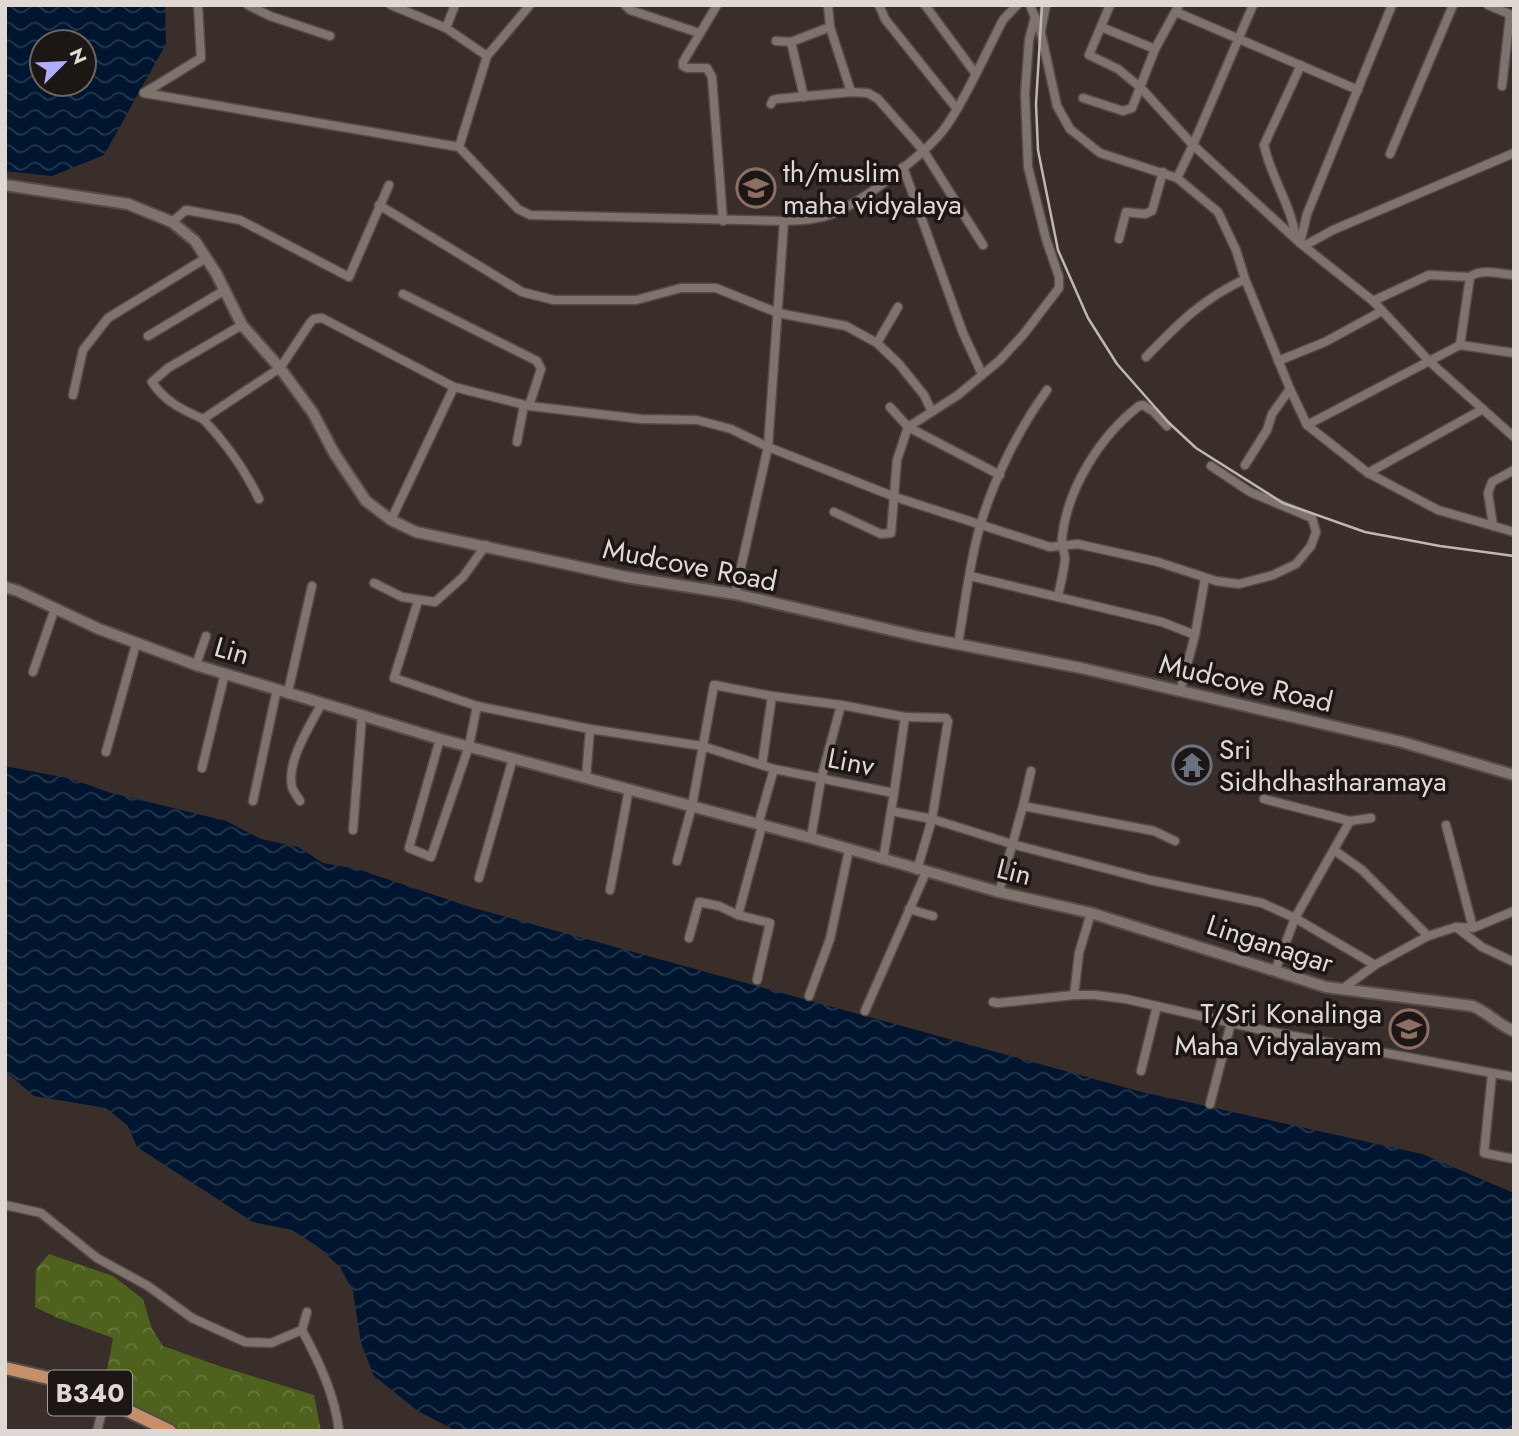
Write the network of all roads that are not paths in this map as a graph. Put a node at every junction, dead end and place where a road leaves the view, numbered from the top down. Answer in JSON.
{"nodes":[{"id":1,"x":198,"y":5,"type":"edge"},
{"id":2,"x":248,"y":5,"type":"edge"},
{"id":3,"x":274,"y":5,"type":"edge"},
{"id":4,"x":391,"y":5,"type":"edge"},
{"id":5,"x":456,"y":5,"type":"edge"},
{"id":6,"x":530,"y":5,"type":"edge"},
{"id":7,"x":625,"y":5,"type":"edge"},
{"id":8,"x":717,"y":5,"type":"edge"},
{"id":9,"x":828,"y":5,"type":"edge"},
{"id":10,"x":879,"y":5,"type":"edge"},
{"id":11,"x":925,"y":5,"type":"edge"},
{"id":12,"x":1017,"y":5,"type":"edge"},
{"id":13,"x":1030,"y":5,"type":"edge"},
{"id":14,"x":1046,"y":5,"type":"edge"},
{"id":15,"x":1110,"y":5,"type":"edge"},
{"id":16,"x":1253,"y":5,"type":"edge"},
{"id":17,"x":1392,"y":5,"type":"edge"},
{"id":18,"x":1453,"y":5,"type":"edge"},
{"id":19,"x":1488,"y":5,"type":"edge"},
{"id":20,"x":409,"y":9,"type":"edge"},
{"id":21,"x":1177,"y":9,"type":"edge"},
{"id":22,"x":1512,"y":15,"type":"edge"},
{"id":23,"x":270,"y":16,"type":"junction"},
{"id":24,"x":1035,"y":17,"type":"junction"},
{"id":25,"x":831,"y":27,"type":"junction"},
{"id":26,"x":1101,"y":27,"type":"junction"},
{"id":27,"x":446,"y":28,"type":"junction"},
{"id":28,"x":699,"y":33,"type":"junction"},
{"id":29,"x":1041,"y":33,"type":"junction"},
{"id":30,"x":330,"y":36,"type":"dead end"},
{"id":31,"x":1240,"y":39,"type":"junction"},
{"id":32,"x":776,"y":41,"type":"dead end"},
{"id":33,"x":792,"y":42,"type":"junction"},
{"id":34,"x":1155,"y":49,"type":"junction"},
{"id":35,"x":487,"y":56,"type":"junction"},
{"id":36,"x":1301,"y":65,"type":"junction"},
{"id":37,"x":975,"y":73,"type":"junction"},
{"id":38,"x":1502,"y":86,"type":"dead end"},
{"id":39,"x":1140,"y":87,"type":"junction"},
{"id":40,"x":1358,"y":90,"type":"junction"},
{"id":41,"x":851,"y":92,"type":"junction"},
{"id":42,"x":804,"y":97,"type":"junction"},
{"id":43,"x":1083,"y":98,"type":"dead end"},
{"id":44,"x":771,"y":104,"type":"dead end"},
{"id":45,"x":957,"y":109,"type":"junction"},
{"id":46,"x":1193,"y":145,"type":"junction"},
{"id":47,"x":459,"y":147,"type":"junction"},
{"id":48,"x":923,"y":150,"type":"junction"},
{"id":49,"x":1514,"y":153,"type":"edge"},
{"id":50,"x":1390,"y":154,"type":"dead end"},
{"id":51,"x":903,"y":167,"type":"junction"},
{"id":52,"x":1163,"y":172,"type":"junction"},
{"id":53,"x":1177,"y":178,"type":"junction"},
{"id":54,"x":5,"y":185,"type":"edge"},
{"id":55,"x":389,"y":185,"type":"dead end"},
{"id":56,"x":379,"y":205,"type":"junction"},
{"id":57,"x":723,"y":221,"type":"junction"},
{"id":58,"x":784,"y":221,"type":"junction"},
{"id":59,"x":172,"y":222,"type":"junction"},
{"id":60,"x":1119,"y":239,"type":"dead end"},
{"id":61,"x":1300,"y":243,"type":"junction"},
{"id":62,"x":983,"y":245,"type":"dead end"},
{"id":63,"x":206,"y":258,"type":"junction"},
{"id":64,"x":1514,"y":275,"type":"edge"},
{"id":65,"x":1470,"y":276,"type":"junction"},
{"id":66,"x":1245,"y":279,"type":"junction"},
{"id":67,"x":225,"y":290,"type":"junction"},
{"id":68,"x":403,"y":294,"type":"dead end"},
{"id":69,"x":1373,"y":301,"type":"junction"},
{"id":70,"x":898,"y":307,"type":"dead end"},
{"id":71,"x":1382,"y":311,"type":"junction"},
{"id":72,"x":778,"y":313,"type":"junction"},
{"id":73,"x":242,"y":325,"type":"junction"},
{"id":74,"x":148,"y":336,"type":"dead end"},
{"id":75,"x":877,"y":343,"type":"junction"},
{"id":76,"x":1460,"y":345,"type":"junction"},
{"id":77,"x":1514,"y":353,"type":"edge"},
{"id":78,"x":1146,"y":357,"type":"dead end"},
{"id":79,"x":1278,"y":361,"type":"junction"},
{"id":80,"x":1430,"y":362,"type":"junction"},
{"id":81,"x":280,"y":368,"type":"junction"},
{"id":82,"x":982,"y":374,"type":"junction"},
{"id":83,"x":454,"y":387,"type":"junction"},
{"id":84,"x":1290,"y":389,"type":"junction"},
{"id":85,"x":1046,"y":390,"type":"dead end"},
{"id":86,"x":73,"y":394,"type":"dead end"},
{"id":87,"x":526,"y":405,"type":"junction"},
{"id":88,"x":890,"y":407,"type":"dead end"},
{"id":89,"x":1483,"y":409,"type":"junction"},
{"id":90,"x":932,"y":412,"type":"junction"},
{"id":91,"x":203,"y":419,"type":"junction"},
{"id":92,"x":1307,"y":425,"type":"junction"},
{"id":93,"x":1167,"y":426,"type":"dead end"},
{"id":94,"x":908,"y":427,"type":"junction"},
{"id":95,"x":1514,"y":437,"type":"edge"},
{"id":96,"x":517,"y":442,"type":"dead end"},
{"id":97,"x":768,"y":447,"type":"junction"},
{"id":98,"x":1245,"y":464,"type":"dead end"},
{"id":99,"x":1211,"y":466,"type":"dead end"},
{"id":100,"x":1514,"y":470,"type":"edge"},
{"id":101,"x":1368,"y":473,"type":"junction"},
{"id":102,"x":1000,"y":475,"type":"junction"},
{"id":103,"x":895,"y":497,"type":"junction"},
{"id":104,"x":259,"y":499,"type":"dead end"},
{"id":105,"x":834,"y":512,"type":"dead end"},
{"id":106,"x":391,"y":520,"type":"junction"},
{"id":107,"x":980,"y":526,"type":"junction"},
{"id":108,"x":1493,"y":526,"type":"junction"},
{"id":109,"x":1514,"y":533,"type":"edge"},
{"id":110,"x":486,"y":545,"type":"junction"},
{"id":111,"x":1062,"y":546,"type":"junction"},
{"id":112,"x":970,"y":576,"type":"junction"},
{"id":113,"x":1205,"y":578,"type":"junction"},
{"id":114,"x":374,"y":583,"type":"dead end"},
{"id":115,"x":312,"y":586,"type":"dead end"},
{"id":116,"x":5,"y":587,"type":"edge"},
{"id":117,"x":735,"y":594,"type":"junction"},
{"id":118,"x":1058,"y":597,"type":"junction"},
{"id":119,"x":418,"y":601,"type":"junction"},
{"id":120,"x":55,"y":608,"type":"junction"},
{"id":121,"x":1195,"y":635,"type":"junction"},
{"id":122,"x":206,"y":636,"type":"dead end"},
{"id":123,"x":136,"y":643,"type":"junction"},
{"id":124,"x":958,"y":644,"type":"junction"},
{"id":125,"x":196,"y":665,"type":"junction"},
{"id":126,"x":33,"y":671,"type":"dead end"},
{"id":127,"x":225,"y":673,"type":"junction"},
{"id":128,"x":283,"y":691,"type":"junction"},
{"id":129,"x":1180,"y":691,"type":"junction"},
{"id":130,"x":772,"y":696,"type":"junction"},
{"id":131,"x":322,"y":703,"type":"junction"},
{"id":132,"x":841,"y":705,"type":"junction"},
{"id":133,"x":477,"y":706,"type":"junction"},
{"id":134,"x":362,"y":715,"type":"junction"},
{"id":135,"x":905,"y":717,"type":"junction"},
{"id":136,"x":590,"y":729,"type":"junction"},
{"id":137,"x":440,"y":739,"type":"junction"},
{"id":138,"x":469,"y":746,"type":"junction"},
{"id":139,"x":702,"y":746,"type":"junction"},
{"id":140,"x":106,"y":752,"type":"dead end"},
{"id":141,"x":513,"y":758,"type":"junction"},
{"id":142,"x":762,"y":765,"type":"junction"},
{"id":143,"x":202,"y":768,"type":"dead end"},
{"id":144,"x":774,"y":769,"type":"junction"},
{"id":145,"x":1031,"y":771,"type":"dead end"},
{"id":146,"x":1514,"y":775,"type":"edge"},
{"id":147,"x":586,"y":778,"type":"junction"},
{"id":148,"x":821,"y":779,"type":"junction"},
{"id":149,"x":629,"y":789,"type":"junction"},
{"id":150,"x":894,"y":793,"type":"junction"},
{"id":151,"x":1264,"y":799,"type":"dead end"},
{"id":152,"x":253,"y":801,"type":"dead end"},
{"id":153,"x":300,"y":801,"type":"dead end"},
{"id":154,"x":692,"y":806,"type":"junction"},
{"id":155,"x":1023,"y":806,"type":"junction"},
{"id":156,"x":891,"y":811,"type":"junction"},
{"id":157,"x":1371,"y":818,"type":"dead end"},
{"id":158,"x":932,"y":819,"type":"junction"},
{"id":159,"x":1350,"y":821,"type":"junction"},
{"id":160,"x":1446,"y":825,"type":"dead end"},
{"id":161,"x":760,"y":826,"type":"junction"},
{"id":162,"x":353,"y":830,"type":"dead end"},
{"id":163,"x":811,"y":838,"type":"junction"},
{"id":164,"x":1175,"y":841,"type":"dead end"},
{"id":165,"x":1012,"y":844,"type":"junction"},
{"id":166,"x":849,"y":850,"type":"junction"},
{"id":167,"x":1334,"y":850,"type":"junction"},
{"id":168,"x":883,"y":860,"type":"junction"},
{"id":169,"x":677,"y":861,"type":"dead end"},
{"id":170,"x":922,"y":871,"type":"junction"},
{"id":171,"x":479,"y":878,"type":"dead end"},
{"id":172,"x":610,"y":890,"type":"dead end"},
{"id":173,"x":999,"y":892,"type":"junction"},
{"id":174,"x":909,"y":909,"type":"junction"},
{"id":175,"x":1514,"y":911,"type":"edge"},
{"id":176,"x":1091,"y":913,"type":"junction"},
{"id":177,"x":738,"y":915,"type":"junction"},
{"id":178,"x":933,"y":916,"type":"dead end"},
{"id":179,"x":1295,"y":918,"type":"junction"},
{"id":180,"x":1456,"y":928,"type":"junction"},
{"id":181,"x":1474,"y":928,"type":"junction"},
{"id":182,"x":1428,"y":936,"type":"junction"},
{"id":183,"x":689,"y":939,"type":"dead end"},
{"id":184,"x":1514,"y":962,"type":"edge"},
{"id":185,"x":1375,"y":965,"type":"junction"},
{"id":186,"x":1275,"y":971,"type":"junction"},
{"id":187,"x":757,"y":980,"type":"dead end"},
{"id":188,"x":1341,"y":990,"type":"junction"},
{"id":189,"x":1074,"y":995,"type":"junction"},
{"id":190,"x":809,"y":996,"type":"dead end"},
{"id":191,"x":993,"y":1002,"type":"dead end"},
{"id":192,"x":1157,"y":1006,"type":"junction"},
{"id":193,"x":865,"y":1011,"type":"dead end"},
{"id":194,"x":1231,"y":1023,"type":"junction"},
{"id":195,"x":1514,"y":1031,"type":"edge"},
{"id":196,"x":1141,"y":1071,"type":"dead end"},
{"id":197,"x":1492,"y":1074,"type":"junction"},
{"id":198,"x":1514,"y":1077,"type":"edge"},
{"id":199,"x":1210,"y":1104,"type":"dead end"},
{"id":200,"x":1514,"y":1159,"type":"edge"},
{"id":201,"x":5,"y":1205,"type":"edge"},
{"id":202,"x":307,"y":1312,"type":"dead end"},
{"id":203,"x":302,"y":1330,"type":"junction"},
{"id":204,"x":5,"y":1368,"type":"edge"},
{"id":205,"x":105,"y":1401,"type":"junction"},
{"id":206,"x":97,"y":1431,"type":"edge"},
{"id":207,"x":170,"y":1431,"type":"edge"},
{"id":208,"x":339,"y":1431,"type":"edge"}],
"edges":[{"from":1,"to":47,"type":"street"},
{"from":2,"to":23,"type":"street"},
{"from":3,"to":23,"type":"street"},
{"from":4,"to":20,"type":"street"},
{"from":5,"to":27,"type":"street"},
{"from":6,"to":35,"type":"street"},
{"from":7,"to":28,"type":"street"},
{"from":8,"to":28,"type":"street"},
{"from":9,"to":25,"type":"street"},
{"from":10,"to":45,"type":"street"},
{"from":11,"to":37,"type":"street"},
{"from":12,"to":37,"type":"street"},
{"from":13,"to":24,"type":"street"},
{"from":14,"to":29,"type":"street"},
{"from":15,"to":26,"type":"street"},
{"from":16,"to":31,"type":"street"},
{"from":17,"to":40,"type":"street"},
{"from":18,"to":50,"type":"street"},
{"from":19,"to":22,"type":"street"},
{"from":20,"to":27,"type":"street"},
{"from":21,"to":31,"type":"street"},
{"from":21,"to":34,"type":"street"},
{"from":22,"to":38,"type":"street"},
{"from":23,"to":30,"type":"street"},
{"from":24,"to":29,"type":"street"},
{"from":24,"to":82,"type":"street"},
{"from":25,"to":33,"type":"street"},
{"from":25,"to":41,"type":"street"},
{"from":26,"to":34,"type":"street"},
{"from":26,"to":39,"type":"street"},
{"from":27,"to":35,"type":"street"},
{"from":28,"to":57,"type":"street"},
{"from":29,"to":52,"type":"street"},
{"from":31,"to":36,"type":"street"},
{"from":31,"to":46,"type":"street"},
{"from":32,"to":33,"type":"street"},
{"from":33,"to":42,"type":"street"},
{"from":34,"to":39,"type":"street"},
{"from":35,"to":47,"type":"street"},
{"from":36,"to":40,"type":"street"},
{"from":36,"to":61,"type":"street"},
{"from":37,"to":45,"type":"street"},
{"from":39,"to":43,"type":"street"},
{"from":39,"to":46,"type":"street"},
{"from":40,"to":61,"type":"street"},
{"from":41,"to":42,"type":"street"},
{"from":41,"to":48,"type":"street"},
{"from":42,"to":44,"type":"street"},
{"from":45,"to":48,"type":"street"},
{"from":46,"to":53,"type":"street"},
{"from":46,"to":61,"type":"street"},
{"from":47,"to":57,"type":"street"},
{"from":48,"to":51,"type":"street"},
{"from":48,"to":62,"type":"street"},
{"from":49,"to":61,"type":"street"},
{"from":51,"to":58,"type":"street"},
{"from":51,"to":82,"type":"street"},
{"from":52,"to":53,"type":"street"},
{"from":52,"to":60,"type":"street"},
{"from":53,"to":66,"type":"street"},
{"from":54,"to":59,"type":"street","name":"Mudcove Road"},
{"from":55,"to":56,"type":"street"},
{"from":56,"to":59,"type":"street"},
{"from":56,"to":72,"type":"street"},
{"from":57,"to":58,"type":"street"},
{"from":58,"to":72,"type":"street"},
{"from":59,"to":63,"type":"street","name":"Mudcove Road"},
{"from":61,"to":69,"type":"street"},
{"from":63,"to":67,"type":"street","name":"Mudcove Road"},
{"from":63,"to":86,"type":"street"},
{"from":64,"to":65,"type":"street"},
{"from":65,"to":69,"type":"street"},
{"from":65,"to":76,"type":"street"},
{"from":66,"to":78,"type":"street"},
{"from":66,"to":79,"type":"street"},
{"from":67,"to":73,"type":"street","name":"Mudcove Road"},
{"from":67,"to":74,"type":"street"},
{"from":68,"to":87,"type":"street"},
{"from":69,"to":71,"type":"street"},
{"from":70,"to":75,"type":"street"},
{"from":71,"to":79,"type":"street"},
{"from":71,"to":80,"type":"street"},
{"from":72,"to":75,"type":"street"},
{"from":72,"to":97,"type":"street"},
{"from":73,"to":81,"type":"street","name":"Mudcove Road"},
{"from":73,"to":91,"type":"street"},
{"from":75,"to":90,"type":"street"},
{"from":76,"to":77,"type":"street"},
{"from":76,"to":80,"type":"street"},
{"from":79,"to":84,"type":"street"},
{"from":80,"to":89,"type":"street"},
{"from":80,"to":92,"type":"street"},
{"from":81,"to":83,"type":"street"},
{"from":81,"to":91,"type":"street"},
{"from":81,"to":106,"type":"street","name":"Mudcove Road"},
{"from":82,"to":90,"type":"street"},
{"from":83,"to":87,"type":"street"},
{"from":83,"to":106,"type":"street"},
{"from":84,"to":92,"type":"street"},
{"from":84,"to":98,"type":"street"},
{"from":85,"to":102,"type":"street"},
{"from":87,"to":96,"type":"street"},
{"from":87,"to":97,"type":"street"},
{"from":88,"to":94,"type":"street"},
{"from":89,"to":95,"type":"street"},
{"from":89,"to":101,"type":"street"},
{"from":90,"to":94,"type":"street"},
{"from":91,"to":104,"type":"street"},
{"from":92,"to":101,"type":"street"},
{"from":93,"to":111,"type":"street"},
{"from":94,"to":102,"type":"street"},
{"from":94,"to":103,"type":"street"},
{"from":97,"to":103,"type":"street"},
{"from":97,"to":117,"type":"street"},
{"from":99,"to":113,"type":"street"},
{"from":100,"to":108,"type":"street"},
{"from":101,"to":108,"type":"street"},
{"from":102,"to":107,"type":"street"},
{"from":103,"to":105,"type":"street"},
{"from":103,"to":107,"type":"street"},
{"from":106,"to":110,"type":"street","name":"Mudcove Road"},
{"from":107,"to":111,"type":"street"},
{"from":107,"to":112,"type":"street"},
{"from":108,"to":109,"type":"street"},
{"from":110,"to":117,"type":"street","name":"Mudcove Road"},
{"from":110,"to":119,"type":"street"},
{"from":111,"to":113,"type":"street"},
{"from":111,"to":118,"type":"street"},
{"from":112,"to":118,"type":"street"},
{"from":112,"to":124,"type":"street"},
{"from":113,"to":121,"type":"street"},
{"from":114,"to":119,"type":"street"},
{"from":115,"to":128,"type":"street"},
{"from":116,"to":120,"type":"street","name":"Lin"},
{"from":117,"to":124,"type":"street","name":"Mudcove Road"},
{"from":118,"to":121,"type":"street"},
{"from":119,"to":133,"type":"street"},
{"from":120,"to":123,"type":"street","name":"Lin"},
{"from":120,"to":126,"type":"street"},
{"from":121,"to":129,"type":"street"},
{"from":122,"to":125,"type":"street"},
{"from":123,"to":125,"type":"street","name":"Lin"},
{"from":123,"to":140,"type":"street"},
{"from":124,"to":129,"type":"street","name":"Mudcove Road"},
{"from":125,"to":127,"type":"street","name":"Lin"},
{"from":127,"to":128,"type":"street","name":"Lin"},
{"from":127,"to":143,"type":"street"},
{"from":128,"to":131,"type":"street","name":"Lin"},
{"from":128,"to":152,"type":"street"},
{"from":129,"to":146,"type":"street","name":"Mudcove Road"},
{"from":130,"to":132,"type":"street"},
{"from":130,"to":139,"type":"street"},
{"from":130,"to":142,"type":"street"},
{"from":131,"to":134,"type":"street","name":"Lin"},
{"from":131,"to":153,"type":"street"},
{"from":132,"to":135,"type":"street"},
{"from":132,"to":148,"type":"street"},
{"from":133,"to":136,"type":"street"},
{"from":133,"to":138,"type":"street"},
{"from":134,"to":137,"type":"street","name":"Lin"},
{"from":134,"to":162,"type":"street"},
{"from":135,"to":150,"type":"street"},
{"from":135,"to":158,"type":"street"},
{"from":136,"to":139,"type":"street"},
{"from":136,"to":147,"type":"street"},
{"from":137,"to":138,"type":"street","name":"Lin"},
{"from":137,"to":138,"type":"street"},
{"from":138,"to":141,"type":"street","name":"Lin"},
{"from":139,"to":142,"type":"street"},
{"from":139,"to":154,"type":"street"},
{"from":141,"to":147,"type":"street","name":"Lin"},
{"from":141,"to":171,"type":"street"},
{"from":142,"to":144,"type":"street"},
{"from":144,"to":148,"type":"street","name":"Linv"},
{"from":144,"to":161,"type":"street"},
{"from":145,"to":155,"type":"street"},
{"from":147,"to":149,"type":"street","name":"Lin"},
{"from":148,"to":150,"type":"street","name":"Linv"},
{"from":148,"to":163,"type":"street"},
{"from":149,"to":154,"type":"street","name":"Lin"},
{"from":149,"to":172,"type":"street"},
{"from":150,"to":156,"type":"street","name":"Linv"},
{"from":151,"to":159,"type":"street"},
{"from":154,"to":161,"type":"street","name":"Lin"},
{"from":154,"to":169,"type":"street"},
{"from":155,"to":164,"type":"street"},
{"from":155,"to":165,"type":"street"},
{"from":156,"to":158,"type":"street"},
{"from":156,"to":168,"type":"street","name":"Linv"},
{"from":157,"to":159,"type":"street"},
{"from":158,"to":165,"type":"street"},
{"from":158,"to":170,"type":"street"},
{"from":159,"to":167,"type":"street"},
{"from":160,"to":181,"type":"street"},
{"from":161,"to":163,"type":"street","name":"Lin"},
{"from":161,"to":177,"type":"street"},
{"from":163,"to":166,"type":"street","name":"Lin"},
{"from":165,"to":173,"type":"street"},
{"from":165,"to":179,"type":"street"},
{"from":166,"to":168,"type":"street","name":"Lin"},
{"from":166,"to":190,"type":"street"},
{"from":167,"to":179,"type":"street"},
{"from":167,"to":182,"type":"street"},
{"from":168,"to":170,"type":"street","name":"Lin"},
{"from":170,"to":173,"type":"street","name":"Lin"},
{"from":170,"to":174,"type":"street"},
{"from":173,"to":176,"type":"street","name":"Lin"},
{"from":174,"to":178,"type":"street"},
{"from":174,"to":193,"type":"street"},
{"from":175,"to":181,"type":"street"},
{"from":176,"to":186,"type":"street","name":"Linganagar"},
{"from":176,"to":189,"type":"street"},
{"from":177,"to":183,"type":"street"},
{"from":177,"to":187,"type":"street"},
{"from":179,"to":185,"type":"street"},
{"from":179,"to":186,"type":"street"},
{"from":180,"to":181,"type":"street"},
{"from":180,"to":182,"type":"street"},
{"from":180,"to":184,"type":"street"},
{"from":182,"to":185,"type":"street"},
{"from":185,"to":188,"type":"street"},
{"from":186,"to":188,"type":"street","name":"Linganagar"},
{"from":188,"to":195,"type":"street","name":"Linganagar"},
{"from":189,"to":191,"type":"street"},
{"from":189,"to":192,"type":"street"},
{"from":192,"to":194,"type":"street"},
{"from":192,"to":196,"type":"street"},
{"from":194,"to":197,"type":"street"},
{"from":194,"to":199,"type":"street"},
{"from":197,"to":198,"type":"street"},
{"from":197,"to":200,"type":"street"},
{"from":201,"to":203,"type":"street"},
{"from":202,"to":203,"type":"street"},
{"from":203,"to":208,"type":"street"},
{"from":204,"to":205,"type":"main road","number":"B340"},
{"from":205,"to":206,"type":"street"},
{"from":205,"to":207,"type":"main road","number":"B340"}]}
